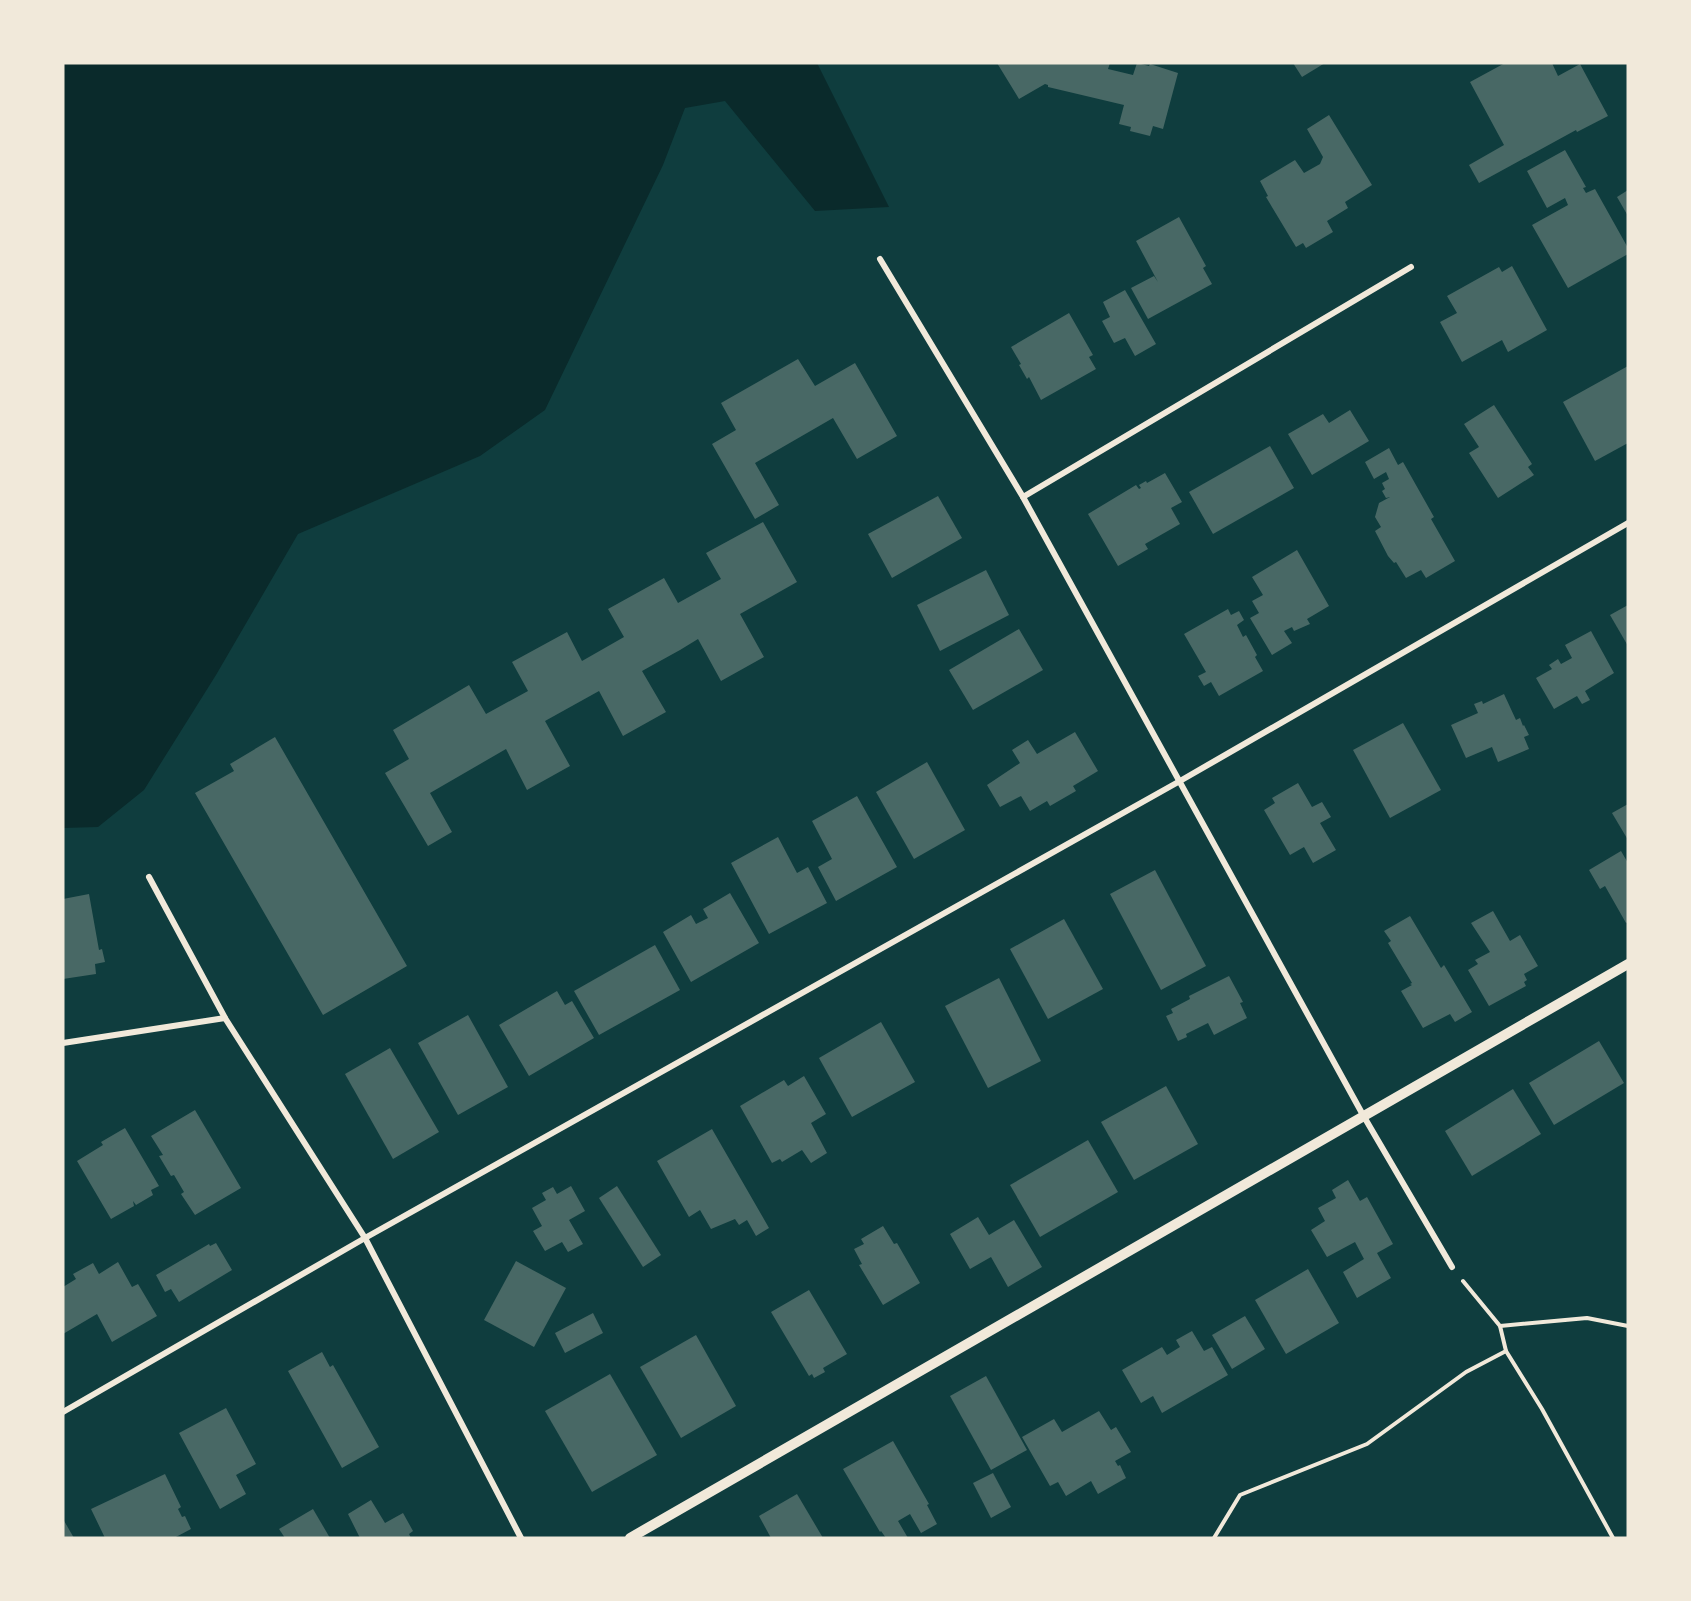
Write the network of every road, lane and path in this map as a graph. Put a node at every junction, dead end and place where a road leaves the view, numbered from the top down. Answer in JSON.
{"nodes":[{"id":1,"x":880,"y":259,"type":"dead end"},
{"id":2,"x":1411,"y":267,"type":"dead end"},
{"id":3,"x":1023,"y":497,"type":"junction"},
{"id":4,"x":1628,"y":523,"type":"edge"},
{"id":5,"x":1180,"y":781,"type":"junction"},
{"id":6,"x":149,"y":877,"type":"dead end"},
{"id":7,"x":1628,"y":963,"type":"edge"},
{"id":8,"x":225,"y":1018,"type":"junction"},
{"id":9,"x":63,"y":1043,"type":"edge"},
{"id":10,"x":1363,"y":1115,"type":"junction"},
{"id":11,"x":365,"y":1238,"type":"junction"},
{"id":12,"x":1452,"y":1267,"type":"joint"},
{"id":13,"x":1500,"y":1326,"type":"junction"},
{"id":14,"x":1628,"y":1326,"type":"edge"},
{"id":15,"x":1506,"y":1351,"type":"junction"},
{"id":16,"x":63,"y":1412,"type":"edge"},
{"id":17,"x":521,"y":1538,"type":"edge"},
{"id":18,"x":630,"y":1538,"type":"edge"},
{"id":19,"x":1214,"y":1538,"type":"edge"},
{"id":20,"x":1613,"y":1538,"type":"edge"}],
"edges":[{"from":1,"to":3,"type":"street"},
{"from":2,"to":3,"type":"street"},
{"from":3,"to":5,"type":"street"},
{"from":4,"to":5,"type":"street"},
{"from":5,"to":10,"type":"street"},
{"from":5,"to":11,"type":"street"},
{"from":6,"to":8,"type":"street"},
{"from":7,"to":10,"type":"street"},
{"from":8,"to":9,"type":"street"},
{"from":8,"to":11,"type":"street"},
{"from":10,"to":12,"type":"street"},
{"from":10,"to":18,"type":"street"},
{"from":11,"to":16,"type":"street"},
{"from":11,"to":17,"type":"street"},
{"from":12,"to":13,"type":"path"},
{"from":13,"to":14,"type":"path"},
{"from":13,"to":15,"type":"path"},
{"from":15,"to":19,"type":"path"},
{"from":15,"to":20,"type":"path"}]}
